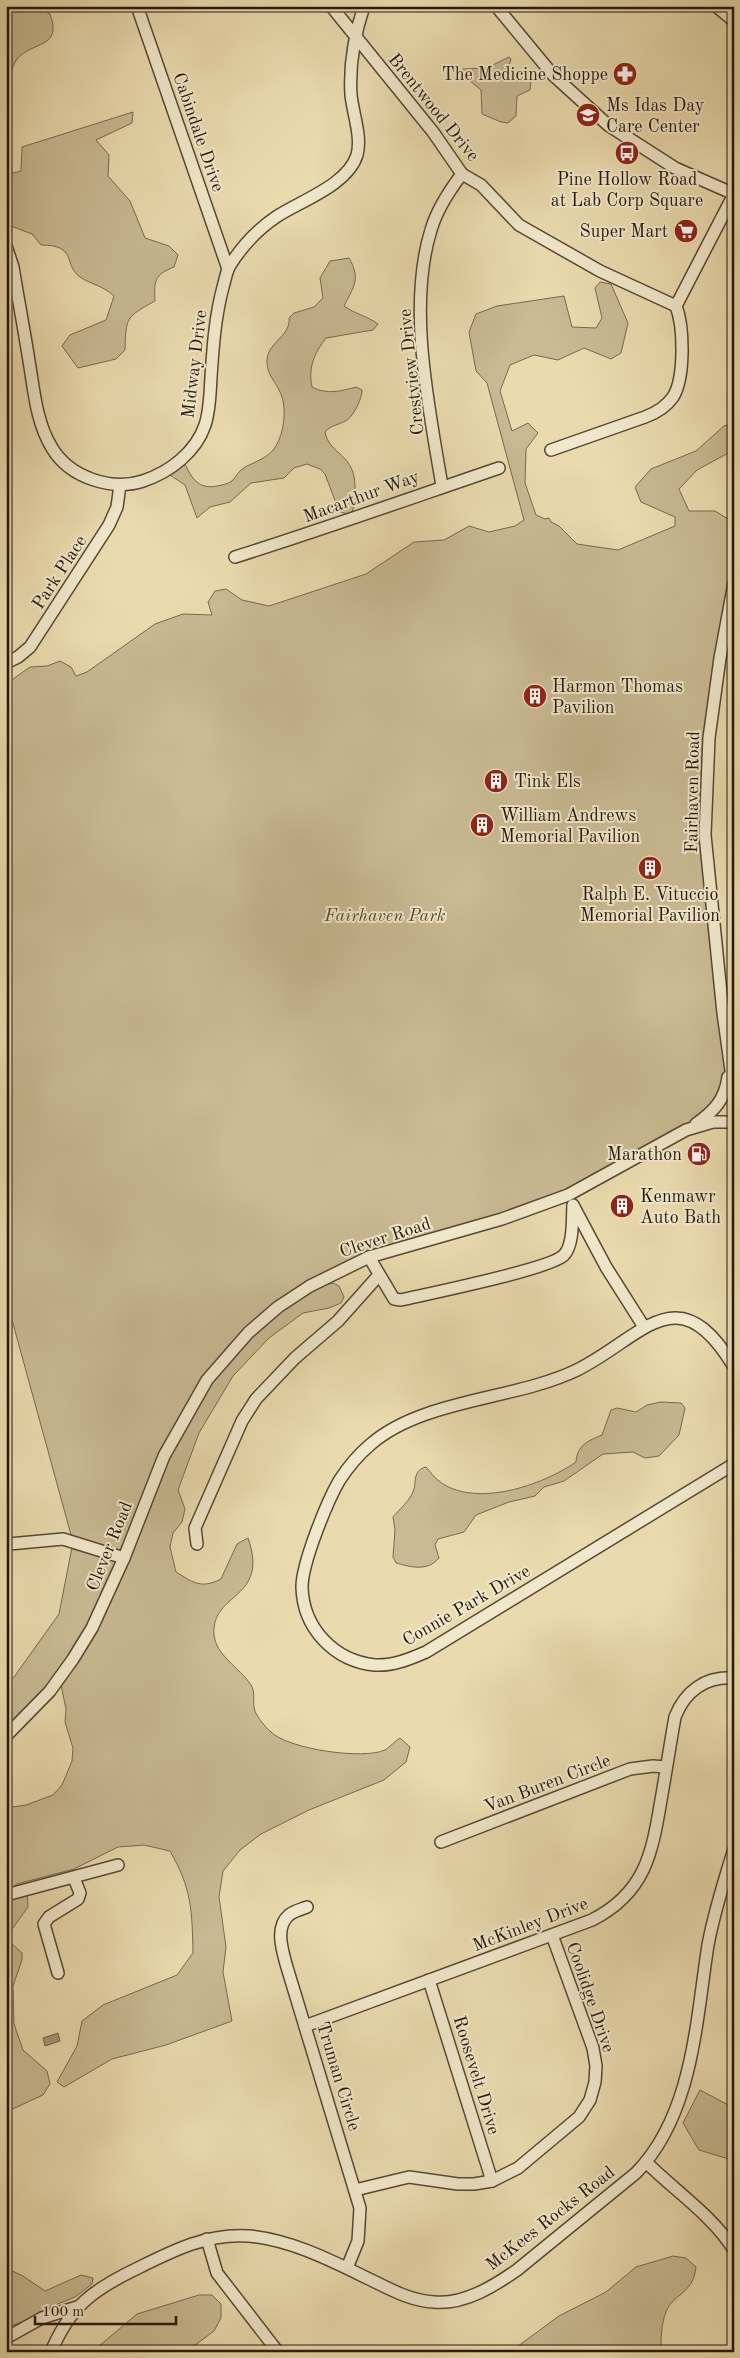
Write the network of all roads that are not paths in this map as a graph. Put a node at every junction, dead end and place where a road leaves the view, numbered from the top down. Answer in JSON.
{"nodes":[{"id":1,"x":136,"y":6,"type":"edge"},
{"id":2,"x":331,"y":6,"type":"edge"},
{"id":3,"x":364,"y":6,"type":"edge"},
{"id":4,"x":496,"y":6,"type":"edge"},
{"id":5,"x":716,"y":6,"type":"edge"},
{"id":6,"x":734,"y":21,"type":"edge"},
{"id":7,"x":355,"y":34,"type":"junction"},
{"id":8,"x":462,"y":174,"type":"junction"},
{"id":9,"x":734,"y":194,"type":"edge"},
{"id":10,"x":6,"y":246,"type":"edge"},
{"id":11,"x":228,"y":269,"type":"junction"},
{"id":12,"x":676,"y":306,"type":"junction"},
{"id":13,"x":551,"y":450,"type":"dead end"},
{"id":14,"x":499,"y":468,"type":"dead end"},
{"id":15,"x":120,"y":485,"type":"junction"},
{"id":16,"x":442,"y":486,"type":"junction"},
{"id":17,"x":235,"y":558,"type":"dead end"},
{"id":18,"x":734,"y":583,"type":"edge"},
{"id":19,"x":6,"y":663,"type":"edge"},
{"id":20,"x":730,"y":1066,"type":"junction"},
{"id":21,"x":733,"y":1087,"type":"edge"},
{"id":22,"x":734,"y":1122,"type":"edge"},
{"id":23,"x":686,"y":1130,"type":"junction"},
{"id":24,"x":568,"y":1194,"type":"junction"},
{"id":25,"x":573,"y":1206,"type":"junction"},
{"id":26,"x":369,"y":1257,"type":"junction"},
{"id":27,"x":379,"y":1275,"type":"junction"},
{"id":28,"x":644,"y":1326,"type":"junction"},
{"id":29,"x":734,"y":1367,"type":"edge"},
{"id":30,"x":734,"y":1464,"type":"edge"},
{"id":31,"x":7,"y":1544,"type":"edge"},
{"id":32,"x":197,"y":1544,"type":"dead end"},
{"id":33,"x":124,"y":1558,"type":"junction"},
{"id":34,"x":734,"y":1678,"type":"edge"},
{"id":35,"x":6,"y":1736,"type":"edge"},
{"id":36,"x":666,"y":1767,"type":"junction"},
{"id":37,"x":441,"y":1842,"type":"dead end"},
{"id":38,"x":734,"y":1849,"type":"edge"},
{"id":39,"x":118,"y":1864,"type":"dead end"},
{"id":40,"x":74,"y":1878,"type":"junction"},
{"id":41,"x":6,"y":1895,"type":"edge"},
{"id":42,"x":308,"y":1907,"type":"dead end"},
{"id":43,"x":552,"y":1936,"type":"junction"},
{"id":44,"x":58,"y":1973,"type":"dead end"},
{"id":45,"x":429,"y":1980,"type":"junction"},
{"id":46,"x":305,"y":2026,"type":"junction"},
{"id":47,"x":646,"y":2162,"type":"junction"},
{"id":48,"x":492,"y":2181,"type":"junction"},
{"id":49,"x":355,"y":2190,"type":"junction"},
{"id":50,"x":207,"y":2239,"type":"junction"},
{"id":51,"x":734,"y":2250,"type":"edge"},
{"id":52,"x":347,"y":2268,"type":"junction"},
{"id":53,"x":77,"y":2307,"type":"junction"},
{"id":54,"x":6,"y":2338,"type":"edge"},
{"id":55,"x":51,"y":2352,"type":"edge"},
{"id":56,"x":278,"y":2352,"type":"edge"}],
"edges":[{"from":1,"to":11,"type":"street","name":"Cabindale Drive"},
{"from":2,"to":7,"type":"street","name":"Brentwood Drive"},
{"from":3,"to":7,"type":"street","name":"Midway Drive"},
{"from":4,"to":9,"type":"street"},
{"from":5,"to":6,"type":"street"},
{"from":7,"to":8,"type":"street","name":"Brentwood Drive"},
{"from":7,"to":11,"type":"street","name":"Midway Drive"},
{"from":8,"to":12,"type":"street","name":"Brentwood Drive"},
{"from":8,"to":16,"type":"street","name":"Crestview Drive"},
{"from":9,"to":12,"type":"street"},
{"from":10,"to":15,"type":"street","name":"Midway Drive"},
{"from":11,"to":15,"type":"street","name":"Midway Drive"},
{"from":12,"to":13,"type":"street"},
{"from":14,"to":16,"type":"street","name":"Macarthur Way"},
{"from":15,"to":19,"type":"street","name":"Park Place"},
{"from":16,"to":17,"type":"street","name":"Macarthur Way"},
{"from":18,"to":20,"type":"street","name":"Fairhaven Road"},
{"from":20,"to":21,"type":"street","name":"Fairhaven Road"},
{"from":20,"to":23,"type":"street"},
{"from":22,"to":23,"type":"street","name":"Clever Road"},
{"from":23,"to":24,"type":"street","name":"Clever Road"},
{"from":24,"to":25,"type":"street"},
{"from":24,"to":26,"type":"street","name":"Clever Road"},
{"from":25,"to":27,"type":"street"},
{"from":25,"to":28,"type":"street"},
{"from":26,"to":27,"type":"street"},
{"from":26,"to":33,"type":"street","name":"Clever Road"},
{"from":27,"to":32,"type":"street"},
{"from":28,"to":29,"type":"street","name":"Connie Park Drive"},
{"from":28,"to":30,"type":"street","name":"Connie Park Drive"},
{"from":31,"to":33,"type":"street"},
{"from":33,"to":35,"type":"street","name":"Clever Road"},
{"from":34,"to":36,"type":"street","name":"McKinley Drive"},
{"from":36,"to":37,"type":"street","name":"Van Buren Circle"},
{"from":36,"to":43,"type":"street","name":"McKinley Drive"},
{"from":38,"to":47,"type":"street","name":"McKees Rocks Road"},
{"from":39,"to":40,"type":"street"},
{"from":40,"to":41,"type":"street"},
{"from":40,"to":44,"type":"street"},
{"from":42,"to":46,"type":"street","name":"Truman Circle"},
{"from":43,"to":45,"type":"street","name":"McKinley Drive"},
{"from":43,"to":48,"type":"street","name":"Coolidge Drive"},
{"from":45,"to":46,"type":"street","name":"McKinley Drive"},
{"from":45,"to":48,"type":"street","name":"Roosevelt Drive"},
{"from":46,"to":49,"type":"street","name":"Truman Circle"},
{"from":47,"to":51,"type":"street"},
{"from":47,"to":52,"type":"street","name":"McKees Rocks Road"},
{"from":48,"to":49,"type":"street","name":"Coolidge Drive"},
{"from":49,"to":52,"type":"street","name":"Truman Circle"},
{"from":50,"to":52,"type":"street","name":"McKees Rocks Road"},
{"from":50,"to":53,"type":"street","name":"McKees Rocks Road"},
{"from":50,"to":56,"type":"street"},
{"from":53,"to":54,"type":"street"},
{"from":53,"to":55,"type":"street","name":"McKees Rocks Road"}]}
